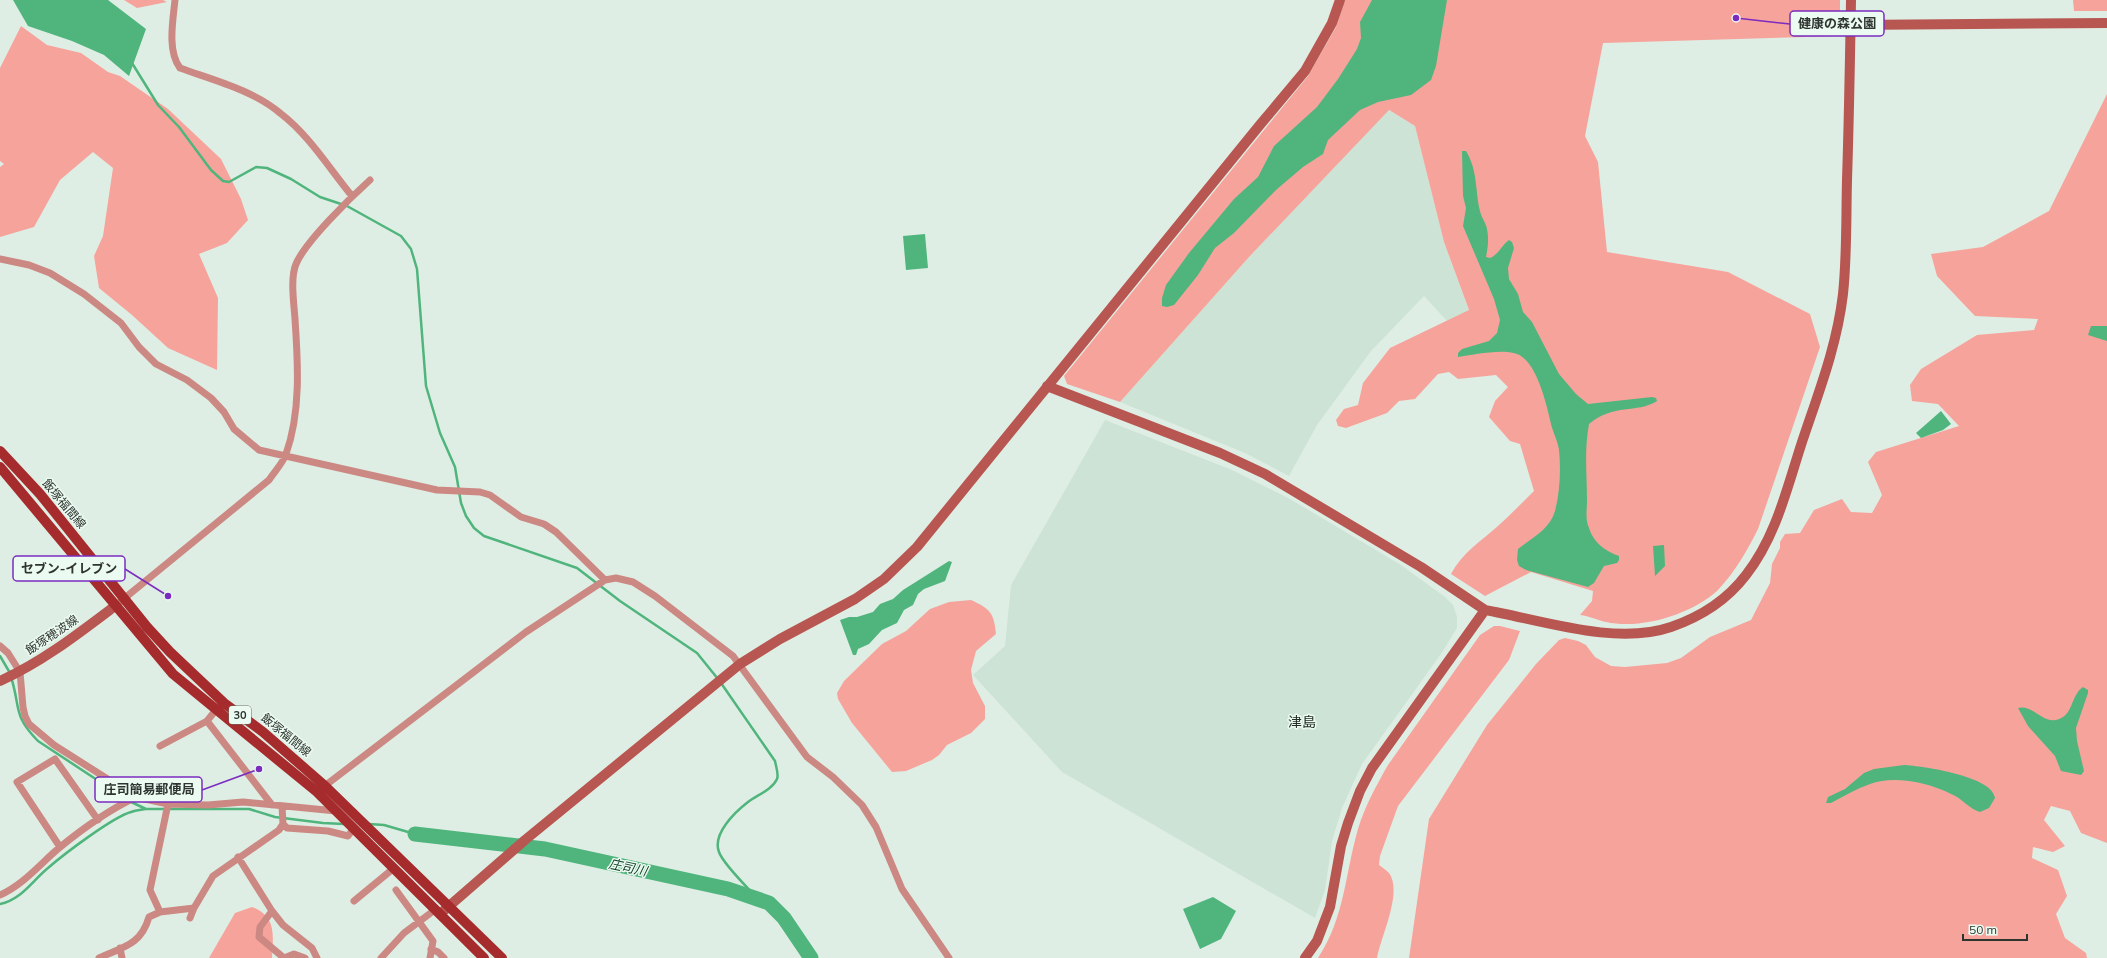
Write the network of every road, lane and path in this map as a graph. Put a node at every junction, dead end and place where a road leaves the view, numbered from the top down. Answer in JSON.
{"nodes":[{"id":1,"x":175,"y":0,"type":"edge"},
{"id":2,"x":1340,"y":0,"type":"edge"},
{"id":3,"x":1851,"y":0,"type":"edge"},
{"id":4,"x":2107,"y":23,"type":"edge"},
{"id":5,"x":1851,"y":26,"type":"junction"},
{"id":6,"x":370,"y":180,"type":"dead end"},
{"id":7,"x":352,"y":196,"type":"junction"},
{"id":8,"x":0,"y":259,"type":"edge"},
{"id":9,"x":1047,"y":386,"type":"junction"},
{"id":10,"x":0,"y":451,"type":"edge"},
{"id":11,"x":285,"y":456,"type":"junction"},
{"id":12,"x":0,"y":467,"type":"edge"},
{"id":13,"x":605,"y":580,"type":"junction"},
{"id":14,"x":124,"y":599,"type":"junction"},
{"id":15,"x":115,"y":606,"type":"junction"},
{"id":16,"x":1489,"y":610,"type":"junction"},
{"id":17,"x":0,"y":646,"type":"edge"},
{"id":18,"x":740,"y":664,"type":"junction"},
{"id":19,"x":18,"y":673,"type":"junction"},
{"id":20,"x":3,"y":680,"type":"edge"},
{"id":21,"x":215,"y":711,"type":"junction"},
{"id":22,"x":207,"y":721,"type":"junction"},
{"id":23,"x":160,"y":746,"type":"dead end"},
{"id":24,"x":321,"y":789,"type":"junction"},
{"id":25,"x":136,"y":798,"type":"junction"},
{"id":26,"x":168,"y":804,"type":"junction"},
{"id":27,"x":272,"y":805,"type":"junction"},
{"id":28,"x":282,"y":806,"type":"junction"},
{"id":29,"x":336,"y":811,"type":"junction"},
{"id":30,"x":98,"y":820,"type":"junction"},
{"id":31,"x":283,"y":824,"type":"junction"},
{"id":32,"x":354,"y":828,"type":"junction"},
{"id":33,"x":60,"y":847,"type":"junction"},
{"id":34,"x":238,"y":857,"type":"junction"},
{"id":35,"x":394,"y":868,"type":"junction"},
{"id":36,"x":396,"y":890,"type":"dead end"},
{"id":37,"x":0,"y":895,"type":"edge"},
{"id":38,"x":354,"y":901,"type":"dead end"},
{"id":39,"x":449,"y":906,"type":"junction"},
{"id":40,"x":194,"y":908,"type":"junction"},
{"id":41,"x":272,"y":911,"type":"junction"},
{"id":42,"x":438,"y":911,"type":"junction"},
{"id":43,"x":160,"y":912,"type":"junction"},
{"id":44,"x":190,"y":918,"type":"dead end"},
{"id":45,"x":419,"y":921,"type":"junction"},
{"id":46,"x":120,"y":948,"type":"junction"},
{"id":47,"x":431,"y":949,"type":"junction"},
{"id":48,"x":99,"y":958,"type":"edge"},
{"id":49,"x":122,"y":958,"type":"edge"},
{"id":50,"x":284,"y":958,"type":"edge"},
{"id":51,"x":305,"y":958,"type":"edge"},
{"id":52,"x":317,"y":958,"type":"edge"},
{"id":53,"x":381,"y":958,"type":"edge"},
{"id":54,"x":430,"y":958,"type":"edge"},
{"id":55,"x":444,"y":958,"type":"edge"},
{"id":56,"x":484,"y":958,"type":"edge"},
{"id":57,"x":502,"y":958,"type":"edge"},
{"id":58,"x":949,"y":958,"type":"edge"},
{"id":59,"x":1305,"y":958,"type":"edge"}],
"edges":[{"from":1,"to":7,"type":"street"},
{"from":2,"to":9,"type":"street"},
{"from":3,"to":5,"type":"street"},
{"from":4,"to":5,"type":"street"},
{"from":5,"to":16,"type":"street"},
{"from":6,"to":7,"type":"street"},
{"from":7,"to":11,"type":"street"},
{"from":8,"to":11,"type":"street"},
{"from":9,"to":16,"type":"street"},
{"from":9,"to":18,"type":"street"},
{"from":10,"to":14,"type":"main road","name":"飯塚福間線","number":"30"},
{"from":11,"to":13,"type":"street"},
{"from":11,"to":14,"type":"street"},
{"from":12,"to":15,"type":"main road","name":"飯塚福間線","number":"30"},
{"from":13,"to":18,"type":"street"},
{"from":13,"to":24,"type":"street"},
{"from":14,"to":15,"type":"street"},
{"from":14,"to":24,"type":"main road","name":"飯塚福間線","number":"30"},
{"from":15,"to":19,"type":"street","name":"飯塚穂波線"},
{"from":15,"to":21,"type":"main road","name":"飯塚福間線","number":"30"},
{"from":16,"to":59,"type":"street"},
{"from":17,"to":19,"type":"street"},
{"from":18,"to":39,"type":"street"},
{"from":18,"to":58,"type":"street"},
{"from":19,"to":20,"type":"street","name":"飯塚穂波線"},
{"from":19,"to":25,"type":"street"},
{"from":21,"to":22,"type":"street"},
{"from":21,"to":24,"type":"main road","name":"飯塚福間線","number":"30"},
{"from":22,"to":23,"type":"street"},
{"from":22,"to":27,"type":"street"},
{"from":24,"to":29,"type":"main road","name":"飯塚福間線","number":"30"},
{"from":24,"to":39,"type":"main road","name":"飯塚福間線","number":"30"},
{"from":25,"to":26,"type":"street"},
{"from":25,"to":30,"type":"street"},
{"from":26,"to":27,"type":"street"},
{"from":26,"to":43,"type":"street"},
{"from":27,"to":28,"type":"street"},
{"from":28,"to":29,"type":"street"},
{"from":28,"to":31,"type":"street"},
{"from":29,"to":32,"type":"main road","name":"飯塚福間線","number":"30"},
{"from":30,"to":33,"type":"street"},
{"from":30,"to":33,"type":"street"},
{"from":31,"to":32,"type":"street"},
{"from":31,"to":34,"type":"street"},
{"from":32,"to":35,"type":"main road","name":"飯塚福間線","number":"30"},
{"from":33,"to":37,"type":"street"},
{"from":34,"to":40,"type":"street"},
{"from":34,"to":41,"type":"street"},
{"from":35,"to":38,"type":"street"},
{"from":35,"to":42,"type":"main road","name":"飯塚福間線","number":"30"},
{"from":36,"to":45,"type":"street"},
{"from":39,"to":42,"type":"street"},
{"from":39,"to":57,"type":"main road","name":"飯塚福間線","number":"30"},
{"from":40,"to":43,"type":"street"},
{"from":40,"to":44,"type":"street"},
{"from":41,"to":50,"type":"street"},
{"from":41,"to":52,"type":"street"},
{"from":42,"to":45,"type":"street"},
{"from":42,"to":56,"type":"main road","name":"飯塚福間線","number":"30"},
{"from":43,"to":46,"type":"street"},
{"from":45,"to":47,"type":"street"},
{"from":45,"to":53,"type":"street"},
{"from":46,"to":48,"type":"street"},
{"from":46,"to":49,"type":"street"},
{"from":47,"to":54,"type":"street"},
{"from":47,"to":55,"type":"street"},
{"from":50,"to":51,"type":"street"}]}
